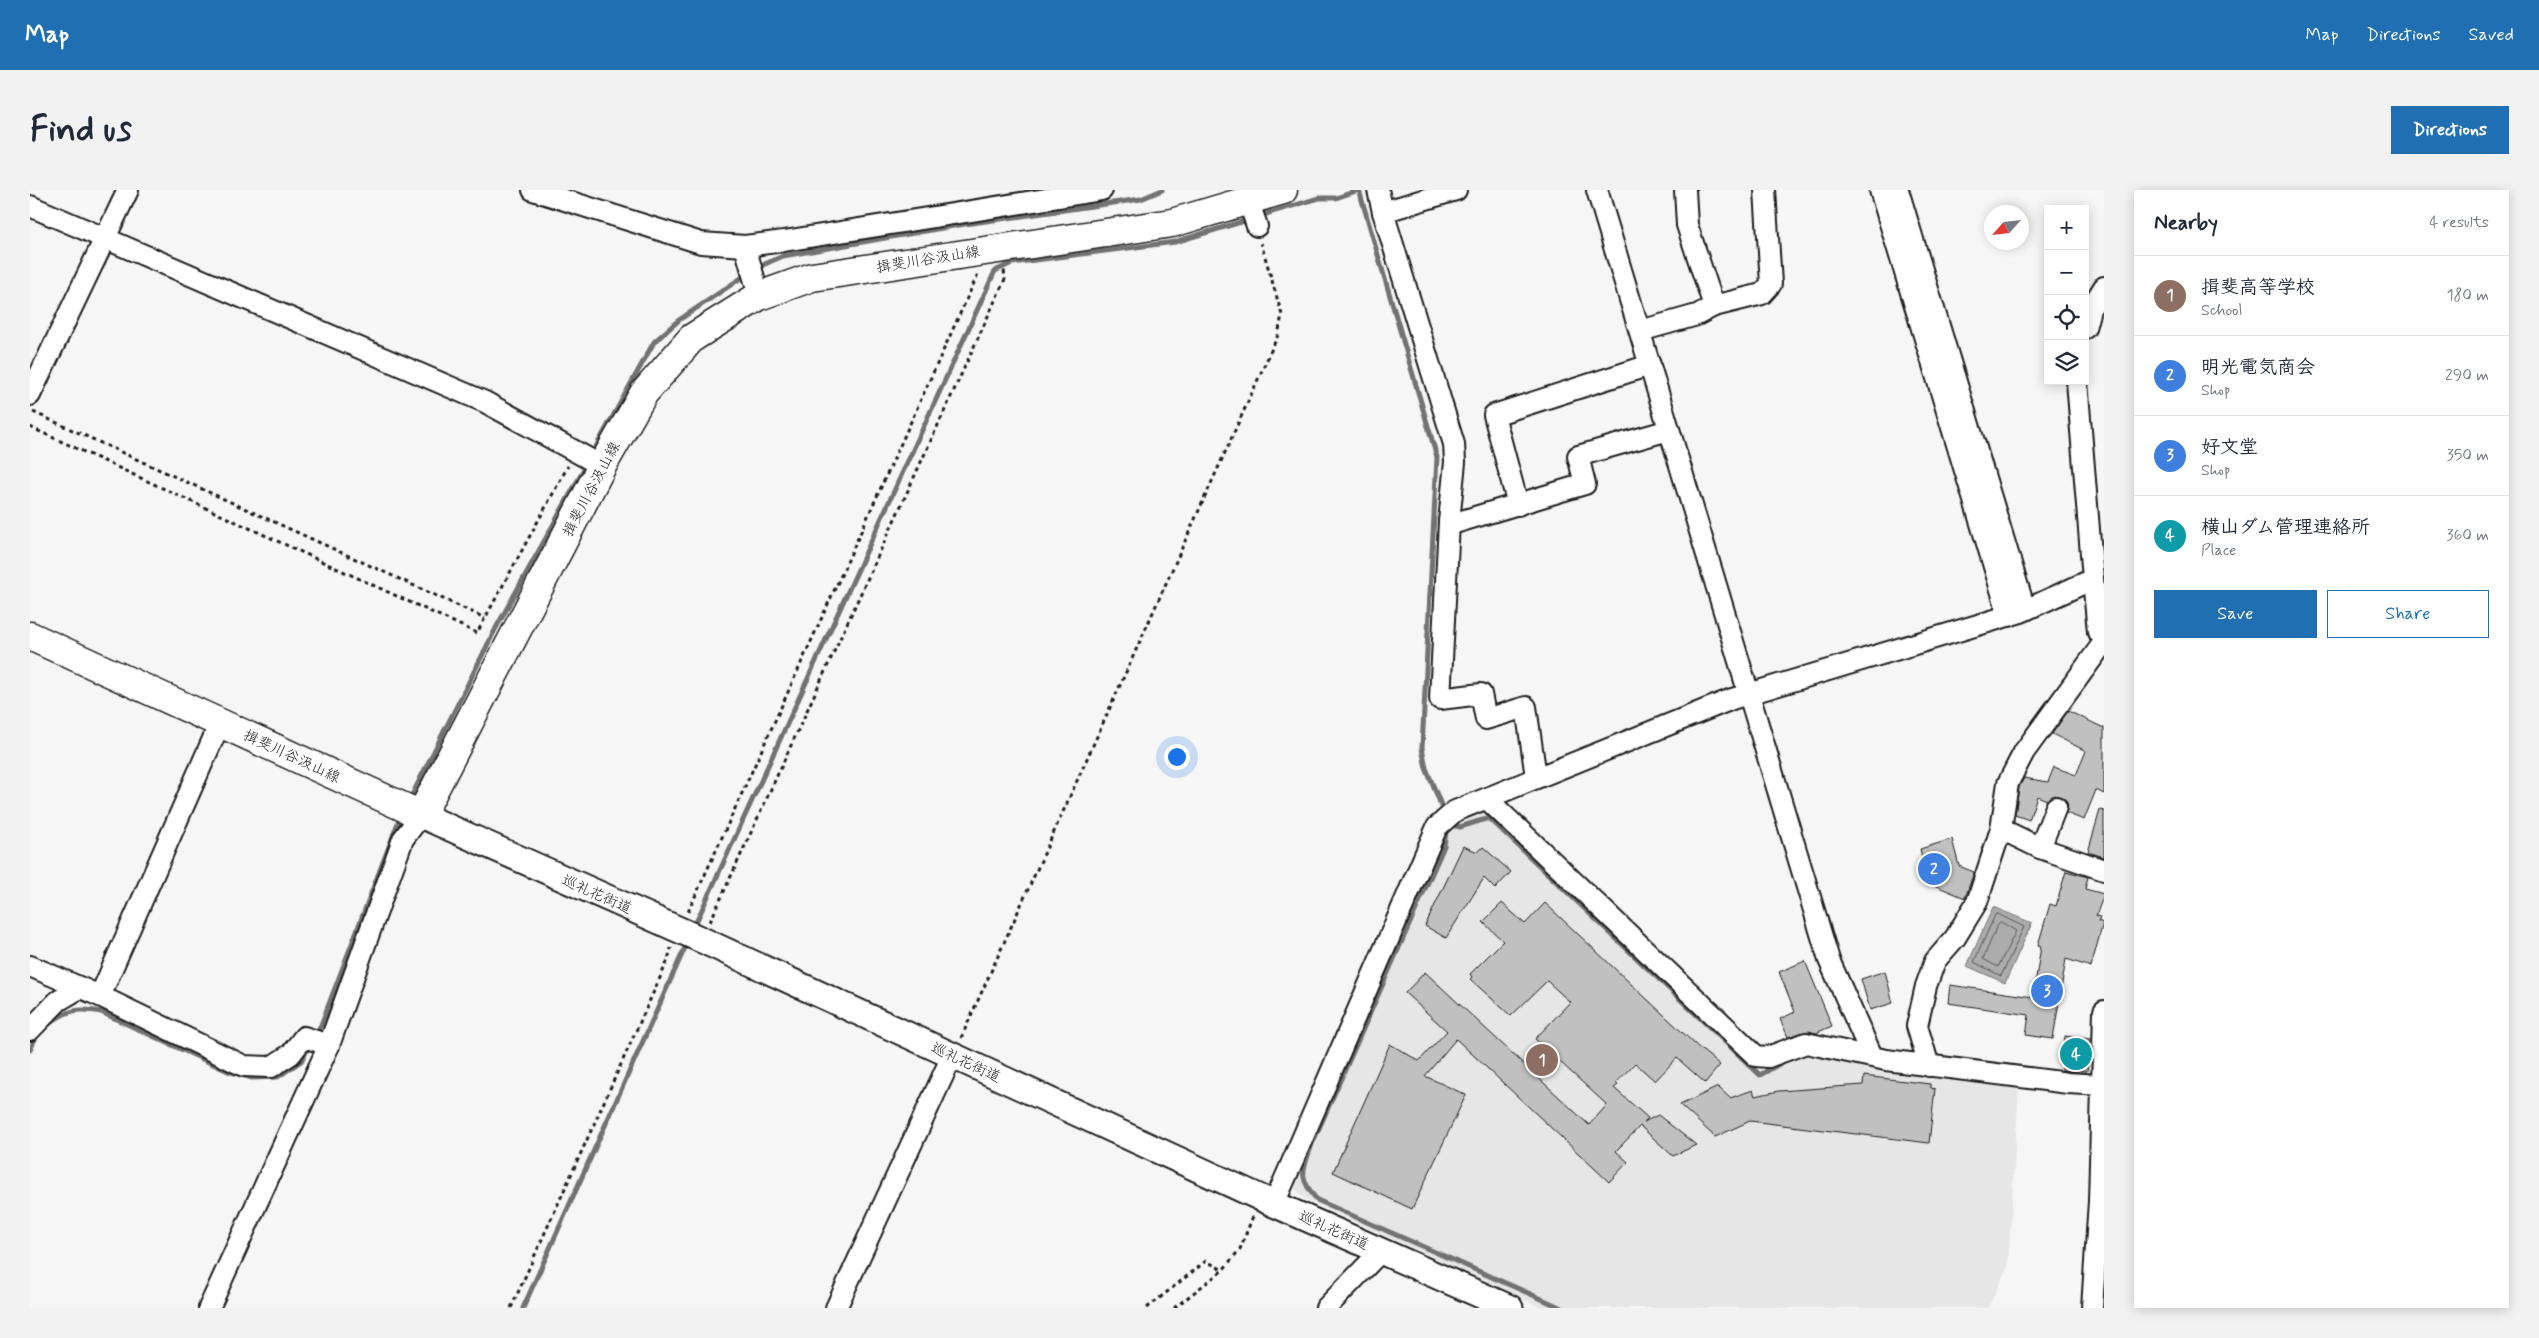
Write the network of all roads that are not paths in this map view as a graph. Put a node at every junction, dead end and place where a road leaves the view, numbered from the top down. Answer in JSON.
{"nodes":[{"id":1,"x":128,"y":190,"type":"edge"},
{"id":2,"x":533,"y":190,"type":"edge"},
{"id":3,"x":1102,"y":190,"type":"edge"},
{"id":4,"x":1283,"y":190,"type":"edge"},
{"id":5,"x":1378,"y":190,"type":"edge"},
{"id":6,"x":1456,"y":190,"type":"edge"},
{"id":7,"x":1597,"y":190,"type":"edge"},
{"id":8,"x":1685,"y":190,"type":"edge"},
{"id":9,"x":1765,"y":190,"type":"edge"},
{"id":10,"x":1880,"y":190,"type":"edge"},
{"id":11,"x":1898,"y":190,"type":"edge"},
{"id":12,"x":1248,"y":200,"type":"junction"},
{"id":13,"x":30,"y":206,"type":"edge"},
{"id":14,"x":1383,"y":212,"type":"junction"},
{"id":15,"x":1257,"y":226,"type":"road end"},
{"id":16,"x":106,"y":239,"type":"junction"},
{"id":17,"x":744,"y":246,"type":"junction"},
{"id":18,"x":2104,"y":287,"type":"edge"},
{"id":19,"x":760,"y":296,"type":"junction"},
{"id":20,"x":1714,"y":306,"type":"junction"},
{"id":21,"x":2089,"y":313,"type":"edge"},
{"id":22,"x":1640,"y":331,"type":"junction"},
{"id":23,"x":1650,"y":365,"type":"junction"},
{"id":24,"x":2077,"y":385,"type":"edge"},
{"id":25,"x":30,"y":394,"type":"edge"},
{"id":26,"x":1669,"y":430,"type":"junction"},
{"id":27,"x":602,"y":466,"type":"junction"},
{"id":28,"x":1518,"y":504,"type":"junction"},
{"id":29,"x":1449,"y":522,"type":"junction"},
{"id":30,"x":2096,"y":569,"type":"edge"},
{"id":31,"x":2017,"y":613,"type":"junction"},
{"id":32,"x":30,"y":636,"type":"edge"},
{"id":33,"x":2101,"y":637,"type":"edge"},
{"id":34,"x":1748,"y":694,"type":"junction"},
{"id":35,"x":220,"y":723,"type":"junction"},
{"id":36,"x":1536,"y":777,"type":"junction"},
{"id":37,"x":1487,"y":799,"type":"junction"},
{"id":38,"x":2056,"y":807,"type":"dead end"},
{"id":39,"x":422,"y":815,"type":"junction"},
{"id":40,"x":2001,"y":829,"type":"junction"},
{"id":41,"x":2040,"y":848,"type":"junction"},
{"id":42,"x":2104,"y":870,"type":"edge"},
{"id":43,"x":30,"y":966,"type":"edge"},
{"id":44,"x":80,"y":988,"type":"junction"},
{"id":45,"x":100,"y":996,"type":"junction"},
{"id":46,"x":2104,"y":1011,"type":"edge"},
{"id":47,"x":30,"y":1030,"type":"edge"},
{"id":48,"x":329,"y":1045,"type":"junction"},
{"id":49,"x":952,"y":1056,"type":"junction"},
{"id":50,"x":1872,"y":1056,"type":"junction"},
{"id":51,"x":1929,"y":1066,"type":"junction"},
{"id":52,"x":2102,"y":1085,"type":"junction"},
{"id":53,"x":1267,"y":1201,"type":"junction"},
{"id":54,"x":2102,"y":1201,"type":"edge"},
{"id":55,"x":1380,"y":1251,"type":"junction"},
{"id":56,"x":1504,"y":1307,"type":"edge"},
{"id":57,"x":209,"y":1308,"type":"edge"},
{"id":58,"x":836,"y":1308,"type":"edge"},
{"id":59,"x":1326,"y":1308,"type":"edge"},
{"id":60,"x":2092,"y":1308,"type":"edge"}],
"edges":[{"from":1,"to":16,"type":"street"},
{"from":2,"to":17,"type":"street"},
{"from":3,"to":17,"type":"street"},
{"from":4,"to":12,"type":"main road","name":"揖斐川谷汲山線"},
{"from":5,"to":14,"type":"street"},
{"from":6,"to":14,"type":"street"},
{"from":7,"to":22,"type":"street"},
{"from":8,"to":20,"type":"street"},
{"from":9,"to":20,"type":"street"},
{"from":10,"to":31,"type":"street"},
{"from":11,"to":31,"type":"street"},
{"from":12,"to":15,"type":"street"},
{"from":12,"to":19,"type":"main road","name":"揖斐川谷汲山線"},
{"from":13,"to":16,"type":"street"},
{"from":14,"to":29,"type":"street"},
{"from":16,"to":25,"type":"street"},
{"from":16,"to":27,"type":"street"},
{"from":17,"to":19,"type":"street"},
{"from":18,"to":21,"type":"street"},
{"from":19,"to":27,"type":"main road","name":"揖斐川谷汲山線"},
{"from":20,"to":22,"type":"street"},
{"from":22,"to":23,"type":"street"},
{"from":23,"to":26,"type":"street"},
{"from":23,"to":28,"type":"street"},
{"from":24,"to":30,"type":"street"},
{"from":26,"to":28,"type":"street"},
{"from":26,"to":34,"type":"street"},
{"from":27,"to":39,"type":"main road","name":"揖斐川谷汲山線"},
{"from":28,"to":29,"type":"street"},
{"from":29,"to":36,"type":"street"},
{"from":30,"to":31,"type":"street"},
{"from":30,"to":33,"type":"street"},
{"from":31,"to":34,"type":"street"},
{"from":32,"to":35,"type":"main road","name":"揖斐川谷汲山線"},
{"from":33,"to":40,"type":"street"},
{"from":34,"to":36,"type":"street"},
{"from":34,"to":50,"type":"street"},
{"from":35,"to":39,"type":"main road","name":"揖斐川谷汲山線"},
{"from":35,"to":45,"type":"street"},
{"from":36,"to":37,"type":"street"},
{"from":37,"to":50,"type":"street"},
{"from":37,"to":53,"type":"street"},
{"from":38,"to":41,"type":"street"},
{"from":39,"to":48,"type":"street"},
{"from":39,"to":49,"type":"street","name":"巡礼花街道"},
{"from":40,"to":41,"type":"street"},
{"from":40,"to":51,"type":"street"},
{"from":41,"to":42,"type":"street"},
{"from":43,"to":44,"type":"street"},
{"from":44,"to":45,"type":"street"},
{"from":44,"to":47,"type":"street"},
{"from":45,"to":48,"type":"street"},
{"from":46,"to":52,"type":"street"},
{"from":48,"to":57,"type":"street"},
{"from":49,"to":53,"type":"street","name":"巡礼花街道"},
{"from":49,"to":58,"type":"street"},
{"from":50,"to":51,"type":"street"},
{"from":51,"to":52,"type":"street"},
{"from":52,"to":54,"type":"street"},
{"from":53,"to":55,"type":"street","name":"巡礼花街道"},
{"from":54,"to":60,"type":"street"},
{"from":55,"to":56,"type":"street","name":"巡礼花街道"},
{"from":55,"to":59,"type":"street"}]}
